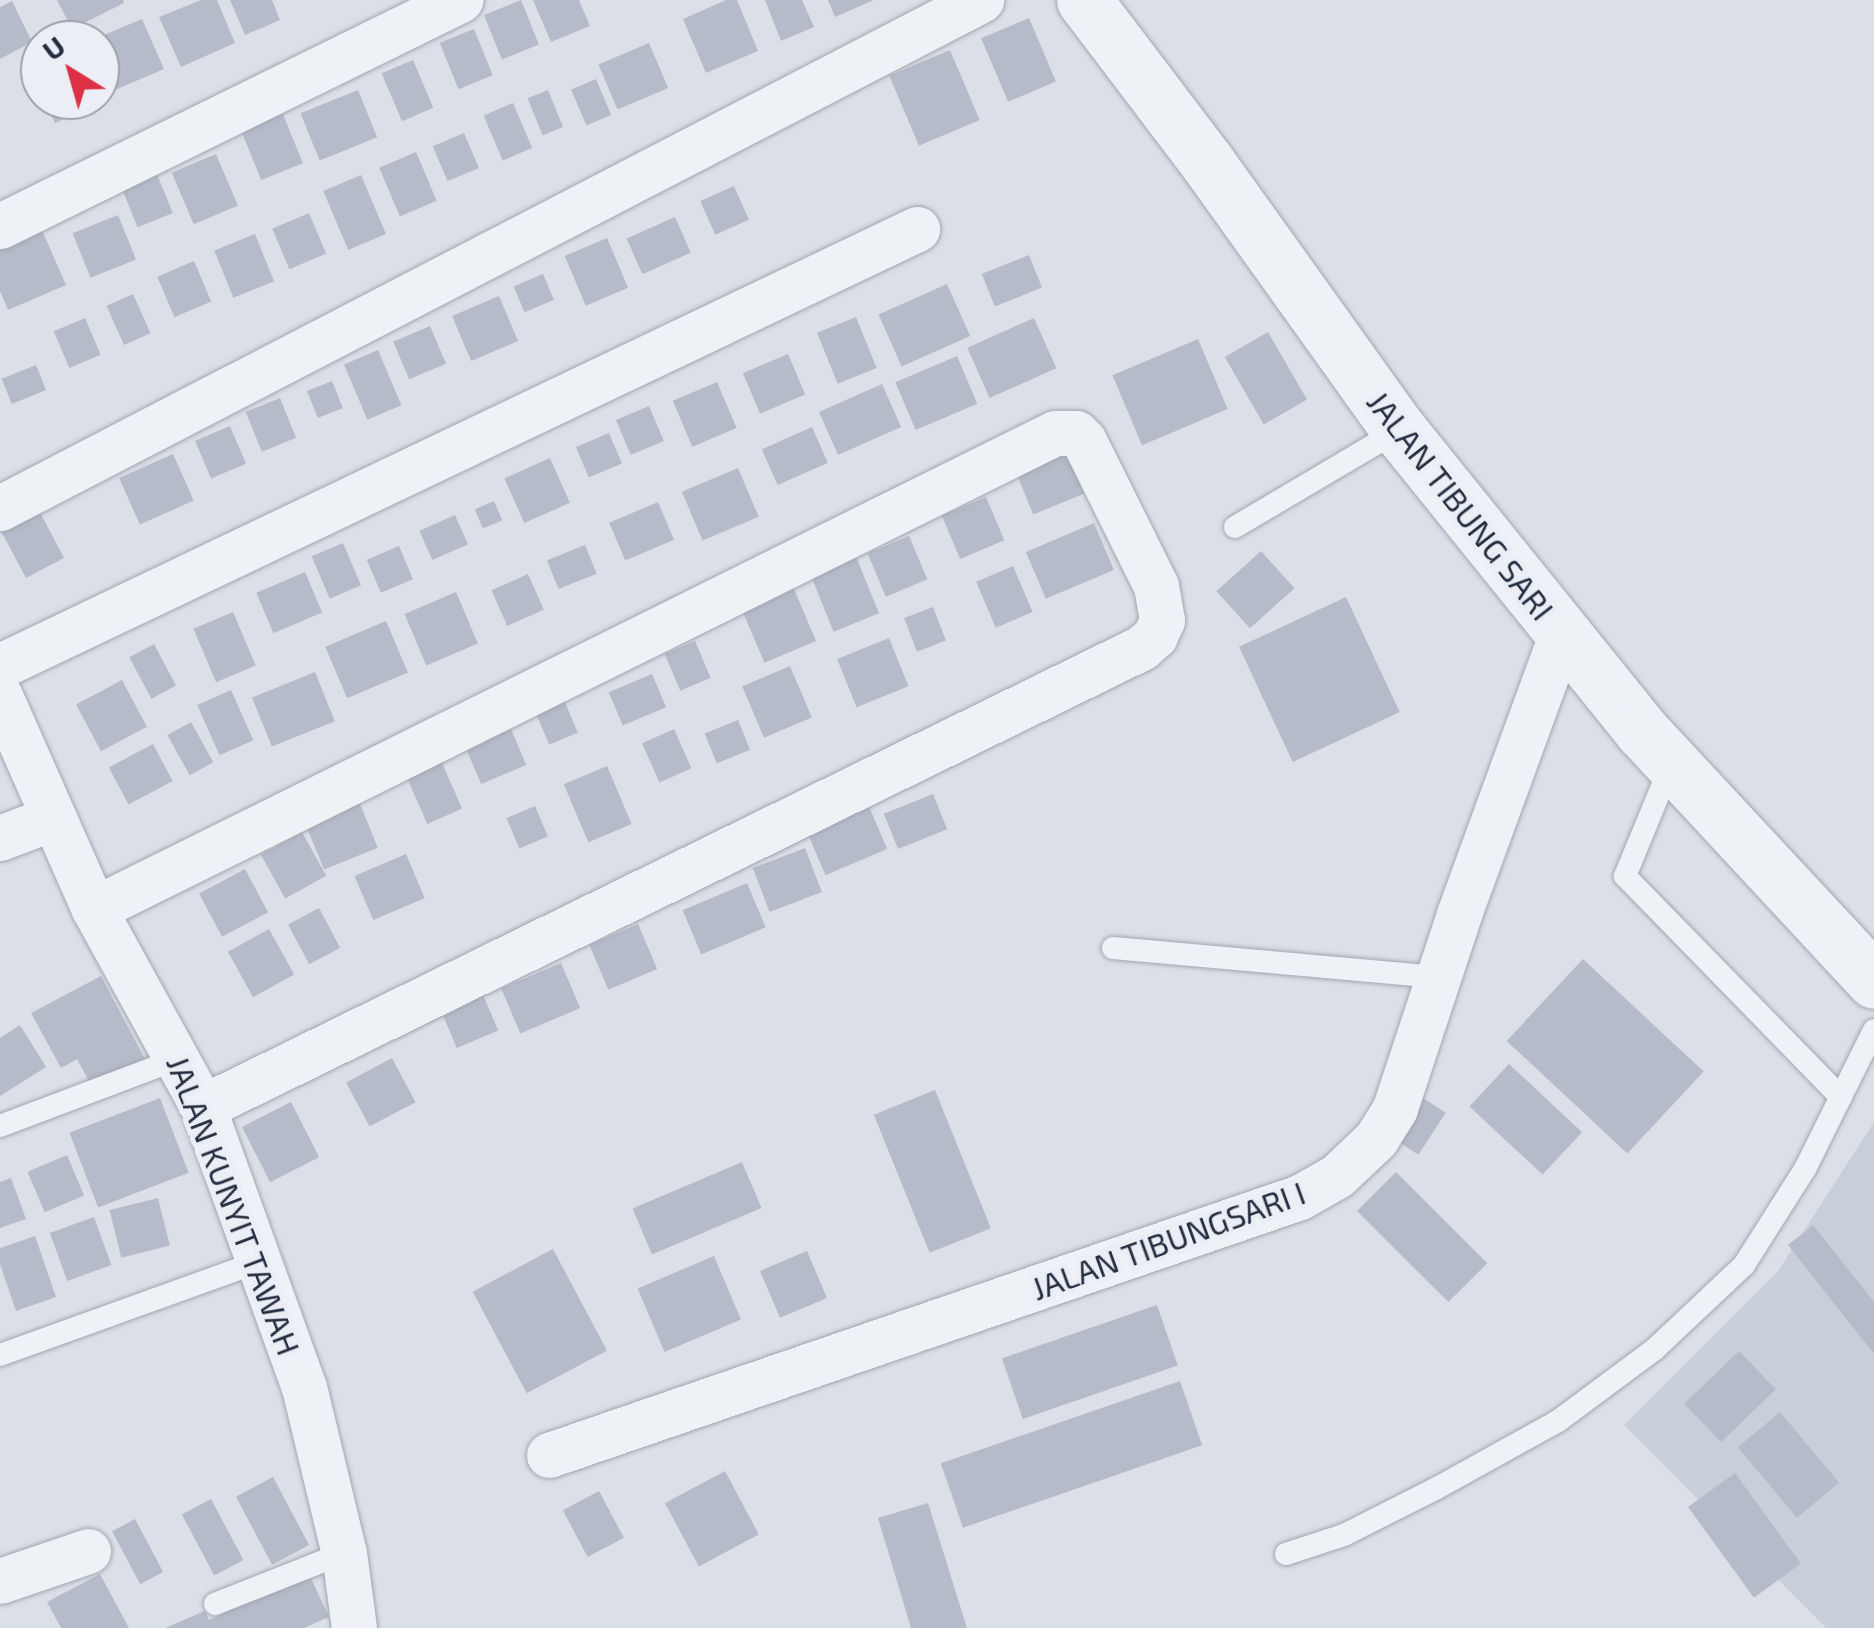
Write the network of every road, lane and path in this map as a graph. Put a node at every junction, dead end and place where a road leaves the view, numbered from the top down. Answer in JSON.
{"nodes":[{"id":1,"x":460,"y":0,"type":"edge"},
{"id":2,"x":981,"y":0,"type":"edge"},
{"id":3,"x":1084,"y":0,"type":"edge"},
{"id":4,"x":0,"y":226,"type":"edge"},
{"id":5,"x":917,"y":229,"type":"dead end"},
{"id":6,"x":1398,"y":430,"type":"junction"},
{"id":7,"x":0,"y":508,"type":"edge"},
{"id":8,"x":1235,"y":527,"type":"dead end"},
{"id":9,"x":1562,"y":633,"type":"junction"},
{"id":10,"x":0,"y":666,"type":"edge"},
{"id":11,"x":0,"y":696,"type":"edge"},
{"id":12,"x":1672,"y":763,"type":"junction"},
{"id":13,"x":52,"y":818,"type":"junction"},
{"id":14,"x":0,"y":838,"type":"edge"},
{"id":15,"x":94,"y":909,"type":"junction"},
{"id":16,"x":1113,"y":948,"type":"dead end"},
{"id":17,"x":1438,"y":976,"type":"junction"},
{"id":18,"x":1874,"y":981,"type":"edge"},
{"id":19,"x":1874,"y":1030,"type":"edge"},
{"id":20,"x":180,"y":1058,"type":"junction"},
{"id":21,"x":1840,"y":1096,"type":"junction"},
{"id":22,"x":203,"y":1108,"type":"junction"},
{"id":23,"x":0,"y":1126,"type":"edge"},
{"id":24,"x":261,"y":1261,"type":"junction"},
{"id":25,"x":0,"y":1356,"type":"edge"},
{"id":26,"x":550,"y":1455,"type":"dead end"},
{"id":27,"x":88,"y":1551,"type":"dead end"},
{"id":28,"x":344,"y":1554,"type":"junction"},
{"id":29,"x":1286,"y":1554,"type":"dead end"},
{"id":30,"x":0,"y":1581,"type":"edge"},
{"id":31,"x":215,"y":1604,"type":"dead end"},
{"id":32,"x":354,"y":1628,"type":"edge"}],
"edges":[{"from":1,"to":4,"type":"street"},
{"from":2,"to":7,"type":"street"},
{"from":3,"to":6,"type":"street","name":"JALAN TIBUNG SARI"},
{"from":5,"to":10,"type":"street"},
{"from":6,"to":8,"type":"lane"},
{"from":6,"to":9,"type":"street","name":"JALAN TIBUNG SARI"},
{"from":9,"to":12,"type":"street","name":"JALAN TIBUNG SARI"},
{"from":9,"to":17,"type":"street","name":"JALAN TIBUNGSARI I"},
{"from":11,"to":13,"type":"street","name":"JALAN KUNYIT TAWAH"},
{"from":12,"to":18,"type":"street","name":"JALAN TIBUNG SARI"},
{"from":12,"to":21,"type":"lane"},
{"from":13,"to":14,"type":"street"},
{"from":13,"to":15,"type":"street","name":"JALAN KUNYIT TAWAH"},
{"from":15,"to":20,"type":"street","name":"JALAN KUNYIT TAWAH"},
{"from":15,"to":22,"type":"street"},
{"from":16,"to":17,"type":"lane"},
{"from":17,"to":26,"type":"street","name":"JALAN TIBUNGSARI I"},
{"from":19,"to":21,"type":"lane"},
{"from":20,"to":22,"type":"street","name":"JALAN KUNYIT TAWAH"},
{"from":20,"to":23,"type":"lane"},
{"from":21,"to":29,"type":"lane"},
{"from":22,"to":24,"type":"street","name":"JALAN KUNYIT TAWAH"},
{"from":24,"to":25,"type":"lane"},
{"from":24,"to":28,"type":"street","name":"JALAN KUNYIT TAWAH"},
{"from":27,"to":30,"type":"street"},
{"from":28,"to":31,"type":"lane"},
{"from":28,"to":32,"type":"street","name":"JALAN KUNYIT TAWAH"}]}
